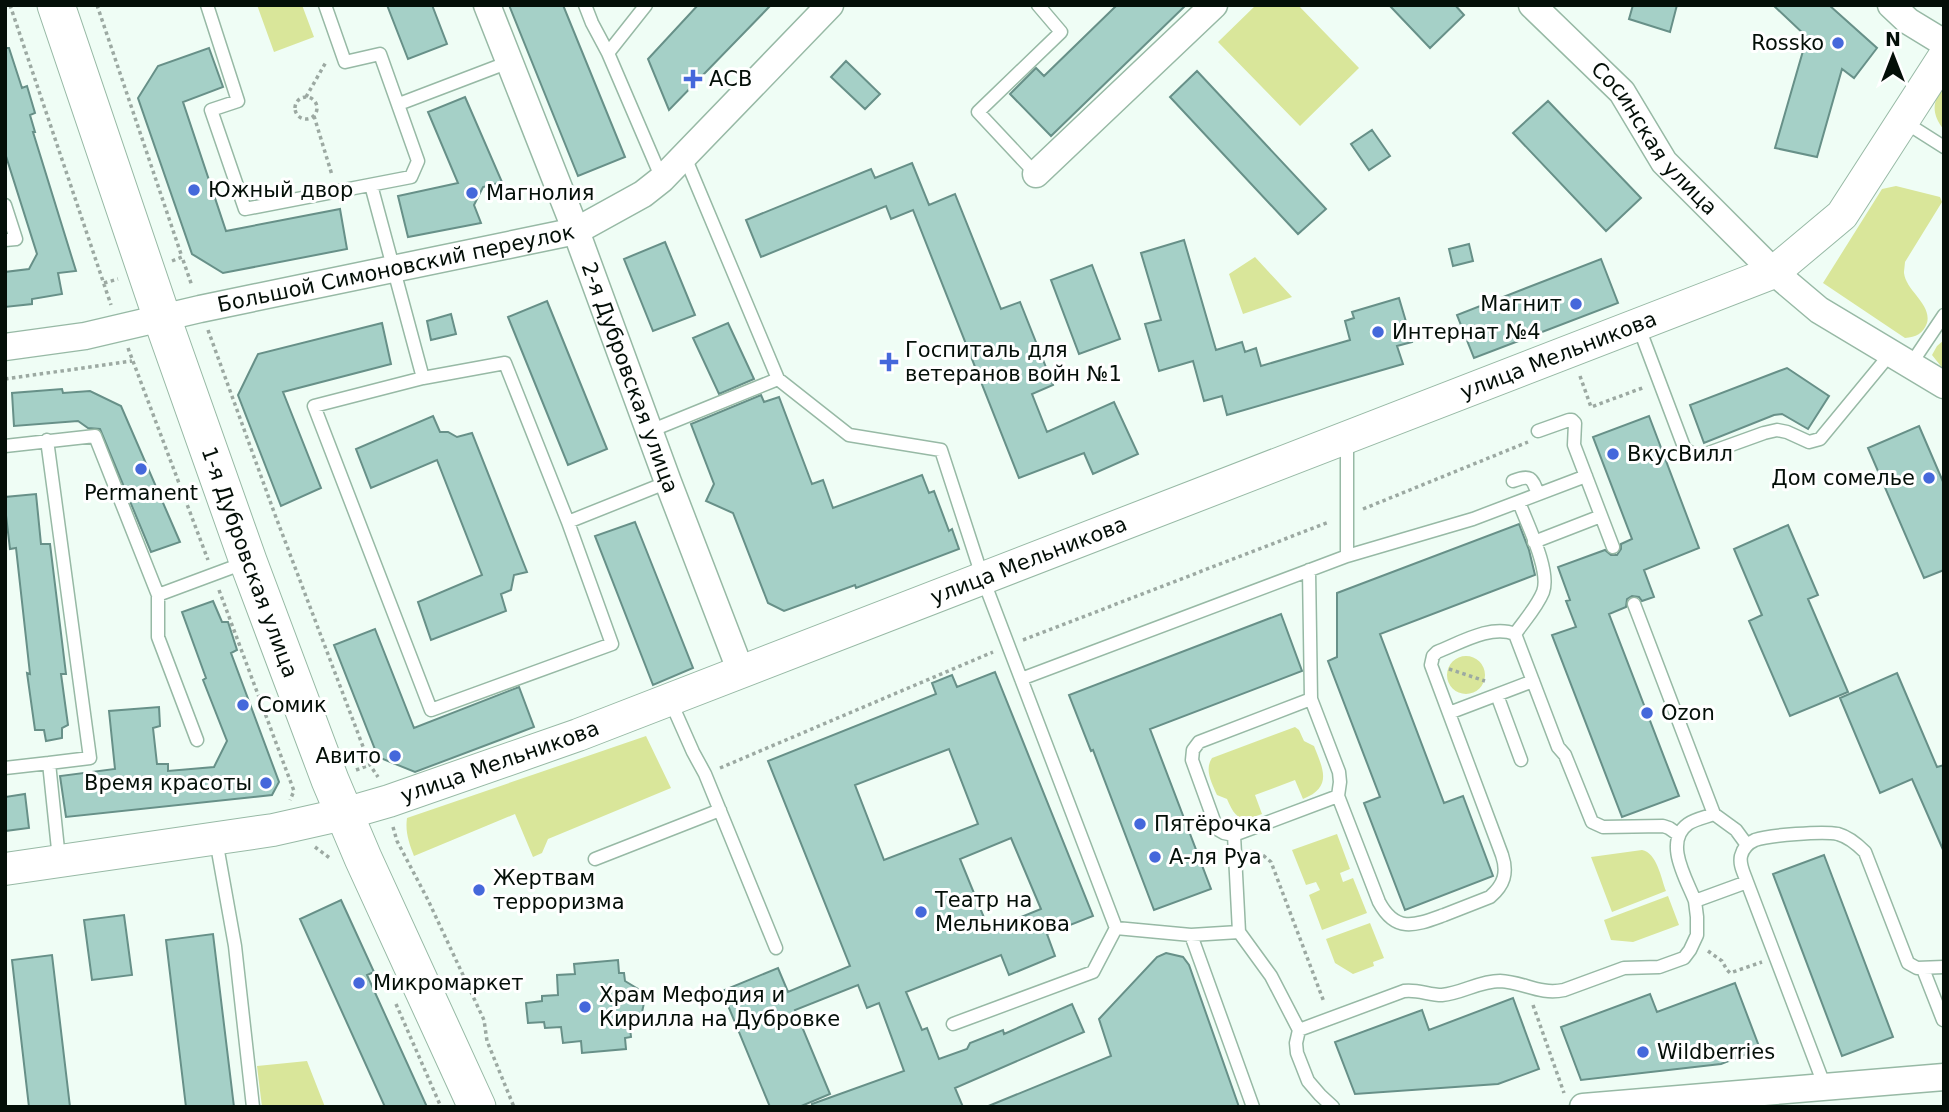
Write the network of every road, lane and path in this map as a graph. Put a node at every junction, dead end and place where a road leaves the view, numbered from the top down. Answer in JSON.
{"nodes":[{"id":1,"x":56,"y":5,"type":"edge"},
{"id":2,"x":97,"y":5,"type":"edge"},
{"id":3,"x":207,"y":5,"type":"edge"},
{"id":4,"x":325,"y":5,"type":"edge"},
{"id":5,"x":487,"y":5,"type":"edge"},
{"id":6,"x":585,"y":5,"type":"edge"},
{"id":7,"x":646,"y":5,"type":"edge"},
{"id":8,"x":830,"y":5,"type":"edge"},
{"id":9,"x":1038,"y":5,"type":"edge"},
{"id":10,"x":1214,"y":5,"type":"edge"},
{"id":11,"x":1532,"y":5,"type":"edge"},
{"id":12,"x":1891,"y":5,"type":"edge"},
{"id":13,"x":338,"y":42,"type":"junction"},
{"id":14,"x":1944,"y":43,"type":"edge"},
{"id":15,"x":608,"y":53,"type":"junction"},
{"id":16,"x":1944,"y":57,"type":"edge"},
{"id":17,"x":509,"y":62,"type":"junction"},
{"id":18,"x":306,"y":97,"type":"junction"},
{"id":19,"x":399,"y":104,"type":"junction"},
{"id":20,"x":314,"y":117,"type":"junction"},
{"id":21,"x":1903,"y":121,"type":"junction"},
{"id":22,"x":1944,"y":147,"type":"edge"},
{"id":23,"x":685,"y":156,"type":"junction"},
{"id":24,"x":1036,"y":174,"type":"joint"},
{"id":25,"x":662,"y":179,"type":"junction"},
{"id":26,"x":371,"y":185,"type":"junction"},
{"id":27,"x":337,"y":191,"type":"junction"},
{"id":28,"x":5,"y":205,"type":"edge"},
{"id":29,"x":576,"y":231,"type":"junction"},
{"id":30,"x":5,"y":240,"type":"edge"},
{"id":31,"x":182,"y":257,"type":"junction"},
{"id":32,"x":394,"y":268,"type":"junction"},
{"id":33,"x":145,"y":270,"type":"junction"},
{"id":34,"x":1774,"y":272,"type":"junction"},
{"id":35,"x":104,"y":283,"type":"dead end"},
{"id":36,"x":201,"y":309,"type":"junction"},
{"id":37,"x":1943,"y":316,"type":"edge"},
{"id":38,"x":162,"y":318,"type":"junction"},
{"id":39,"x":1638,"y":325,"type":"junction"},
{"id":40,"x":5,"y":347,"type":"edge"},
{"id":41,"x":1570,"y":351,"type":"junction"},
{"id":42,"x":1901,"y":359,"type":"junction"},
{"id":43,"x":132,"y":361,"type":"dead end"},
{"id":44,"x":423,"y":378,"type":"junction"},
{"id":45,"x":5,"y":379,"type":"edge"},
{"id":46,"x":778,"y":379,"type":"junction"},
{"id":47,"x":1659,"y":382,"type":"junction"},
{"id":48,"x":1944,"y":385,"type":"edge"},
{"id":49,"x":650,"y":431,"type":"junction"},
{"id":50,"x":1538,"y":431,"type":"joint"},
{"id":51,"x":1347,"y":438,"type":"junction"},
{"id":52,"x":47,"y":440,"type":"junction"},
{"id":53,"x":5,"y":446,"type":"edge"},
{"id":54,"x":1586,"y":476,"type":"junction"},
{"id":55,"x":1513,"y":481,"type":"dead end"},
{"id":56,"x":668,"y":482,"type":"junction"},
{"id":57,"x":1538,"y":494,"type":"junction"},
{"id":58,"x":1519,"y":502,"type":"junction"},
{"id":59,"x":1347,"y":515,"type":"junction"},
{"id":60,"x":1601,"y":516,"type":"junction"},
{"id":61,"x":568,"y":522,"type":"junction"},
{"id":62,"x":1534,"y":541,"type":"junction"},
{"id":63,"x":1613,"y":547,"type":"dead end"},
{"id":64,"x":1347,"y":556,"type":"junction"},
{"id":65,"x":248,"y":561,"type":"junction"},
{"id":66,"x":1309,"y":570,"type":"junction"},
{"id":67,"x":983,"y":579,"type":"junction"},
{"id":68,"x":158,"y":595,"type":"junction"},
{"id":69,"x":1634,"y":604,"type":"dead end"},
{"id":70,"x":1515,"y":634,"type":"junction"},
{"id":71,"x":1008,"y":645,"type":"junction"},
{"id":72,"x":1431,"y":662,"type":"junction"},
{"id":73,"x":741,"y":672,"type":"junction"},
{"id":74,"x":1021,"y":679,"type":"junction"},
{"id":75,"x":1532,"y":681,"type":"junction"},
{"id":76,"x":1510,"y":690,"type":"junction"},
{"id":77,"x":1497,"y":695,"type":"junction"},
{"id":78,"x":670,"y":699,"type":"junction"},
{"id":79,"x":1311,"y":699,"type":"junction"},
{"id":80,"x":1448,"y":713,"type":"junction"},
{"id":81,"x":197,"y":740,"type":"dead end"},
{"id":82,"x":1521,"y":760,"type":"dead end"},
{"id":83,"x":49,"y":763,"type":"junction"},
{"id":84,"x":5,"y":768,"type":"edge"},
{"id":85,"x":705,"y":774,"type":"junction"},
{"id":86,"x":1338,"y":796,"type":"junction"},
{"id":87,"x":388,"y":801,"type":"junction"},
{"id":88,"x":720,"y":810,"type":"junction"},
{"id":89,"x":344,"y":814,"type":"junction"},
{"id":90,"x":1714,"y":814,"type":"junction"},
{"id":91,"x":1679,"y":835,"type":"junction"},
{"id":92,"x":216,"y":838,"type":"junction"},
{"id":93,"x":1234,"y":841,"type":"junction"},
{"id":94,"x":1746,"y":845,"type":"junction"},
{"id":95,"x":595,"y":859,"type":"dead end"},
{"id":96,"x":59,"y":861,"type":"junction"},
{"id":97,"x":5,"y":869,"type":"edge"},
{"id":98,"x":1747,"y":882,"type":"junction"},
{"id":99,"x":1695,"y":901,"type":"junction"},
{"id":100,"x":1116,"y":928,"type":"junction"},
{"id":101,"x":1239,"y":932,"type":"junction"},
{"id":102,"x":1191,"y":935,"type":"junction"},
{"id":103,"x":1694,"y":943,"type":"junction"},
{"id":104,"x":776,"y":948,"type":"dead end"},
{"id":105,"x":1776,"y":957,"type":"junction"},
{"id":106,"x":1944,"y":967,"type":"edge"},
{"id":107,"x":1923,"y":969,"type":"junction"},
{"id":108,"x":1526,"y":987,"type":"junction"},
{"id":109,"x":1330,"y":1018,"type":"junction"},
{"id":110,"x":1943,"y":1020,"type":"edge"},
{"id":111,"x":953,"y":1024,"type":"dead end"},
{"id":112,"x":1299,"y":1030,"type":"junction"},
{"id":113,"x":1944,"y":1077,"type":"edge"},
{"id":114,"x":1825,"y":1087,"type":"junction"},
{"id":115,"x":1574,"y":1101,"type":"edge"},
{"id":116,"x":253,"y":1107,"type":"edge"},
{"id":117,"x":477,"y":1107,"type":"edge"},
{"id":118,"x":514,"y":1107,"type":"edge"},
{"id":119,"x":1253,"y":1107,"type":"edge"},
{"id":120,"x":1334,"y":1107,"type":"edge"}],
"edges":[{"from":1,"to":33,"type":"main road","name":"1-я Дубровская улица"},
{"from":2,"to":31,"type":"path"},
{"from":3,"to":27,"type":"lane"},
{"from":4,"to":13,"type":"lane"},
{"from":5,"to":17,"type":"street","name":"2-я Дубровская улица"},
{"from":6,"to":15,"type":"lane"},
{"from":7,"to":15,"type":"lane"},
{"from":8,"to":23,"type":"street","name":"Большой Симоновский переулок"},
{"from":9,"to":24,"type":"lane"},
{"from":10,"to":24,"type":"street"},
{"from":11,"to":34,"type":"street","name":"Сосинская улица"},
{"from":12,"to":14,"type":"street"},
{"from":13,"to":18,"type":"path"},
{"from":13,"to":19,"type":"lane"},
{"from":15,"to":25,"type":"lane"},
{"from":16,"to":21,"type":"street","name":"улица Мельникова"},
{"from":17,"to":19,"type":"lane"},
{"from":17,"to":29,"type":"street","name":"2-я Дубровская улица"},
{"from":18,"to":20,"type":"path"},
{"from":18,"to":20,"type":"path"},
{"from":19,"to":26,"type":"lane"},
{"from":20,"to":27,"type":"path"},
{"from":21,"to":22,"type":"lane"},
{"from":21,"to":34,"type":"street","name":"улица Мельникова"},
{"from":23,"to":25,"type":"street","name":"Большой Симоновский переулок"},
{"from":23,"to":46,"type":"lane"},
{"from":25,"to":29,"type":"street","name":"Большой Симоновский переулок"},
{"from":26,"to":27,"type":"lane"},
{"from":26,"to":32,"type":"lane"},
{"from":28,"to":30,"type":"lane"},
{"from":29,"to":32,"type":"street","name":"Большой Симоновский переулок"},
{"from":29,"to":49,"type":"street","name":"2-я Дубровская улица"},
{"from":31,"to":33,"type":"path"},
{"from":31,"to":36,"type":"path"},
{"from":32,"to":36,"type":"street","name":"Большой Симоновский переулок"},
{"from":32,"to":44,"type":"lane"},
{"from":33,"to":35,"type":"path"},
{"from":33,"to":38,"type":"main road","name":"1-я Дубровская улица"},
{"from":34,"to":39,"type":"street","name":"улица Мельникова"},
{"from":34,"to":42,"type":"street","name":"Сосинская улица"},
{"from":36,"to":38,"type":"street","name":"Большой Симоновский переулок"},
{"from":36,"to":87,"type":"path"},
{"from":37,"to":42,"type":"lane"},
{"from":38,"to":40,"type":"street","name":"Большой Симоновский переулок"},
{"from":38,"to":65,"type":"main road","name":"1-я Дубровская улица"},
{"from":39,"to":41,"type":"street","name":"улица Мельникова"},
{"from":39,"to":47,"type":"lane"},
{"from":41,"to":47,"type":"path"},
{"from":41,"to":51,"type":"street","name":"улица Мельникова"},
{"from":42,"to":47,"type":"lane"},
{"from":42,"to":48,"type":"street","name":"Сосинская улица"},
{"from":43,"to":45,"type":"path"},
{"from":44,"to":61,"type":"lane"},
{"from":44,"to":61,"type":"lane"},
{"from":46,"to":49,"type":"lane"},
{"from":46,"to":67,"type":"lane"},
{"from":49,"to":56,"type":"street","name":"2-я Дубровская улица"},
{"from":50,"to":54,"type":"lane"},
{"from":50,"to":59,"type":"path"},
{"from":51,"to":59,"type":"lane"},
{"from":51,"to":67,"type":"street","name":"улица Мельникова"},
{"from":52,"to":53,"type":"lane"},
{"from":52,"to":68,"type":"lane"},
{"from":52,"to":83,"type":"lane"},
{"from":54,"to":57,"type":"lane"},
{"from":54,"to":60,"type":"lane"},
{"from":55,"to":57,"type":"lane"},
{"from":56,"to":61,"type":"lane"},
{"from":56,"to":73,"type":"street","name":"2-я Дубровская улица"},
{"from":57,"to":58,"type":"lane"},
{"from":58,"to":62,"type":"lane"},
{"from":58,"to":64,"type":"lane"},
{"from":59,"to":64,"type":"lane"},
{"from":59,"to":71,"type":"path"},
{"from":60,"to":62,"type":"lane"},
{"from":60,"to":63,"type":"lane"},
{"from":62,"to":70,"type":"lane"},
{"from":64,"to":66,"type":"lane"},
{"from":65,"to":68,"type":"lane"},
{"from":65,"to":89,"type":"main road","name":"1-я Дубровская улица"},
{"from":66,"to":74,"type":"lane"},
{"from":66,"to":79,"type":"lane"},
{"from":67,"to":71,"type":"lane"},
{"from":67,"to":73,"type":"street","name":"улица Мельникова"},
{"from":68,"to":81,"type":"lane"},
{"from":69,"to":90,"type":"lane"},
{"from":70,"to":72,"type":"lane"},
{"from":70,"to":75,"type":"lane"},
{"from":71,"to":74,"type":"lane"},
{"from":71,"to":85,"type":"path"},
{"from":72,"to":76,"type":"path"},
{"from":72,"to":80,"type":"lane"},
{"from":73,"to":78,"type":"street","name":"улица Мельникова"},
{"from":74,"to":100,"type":"lane"},
{"from":75,"to":76,"type":"lane"},
{"from":75,"to":91,"type":"lane"},
{"from":76,"to":77,"type":"lane"},
{"from":77,"to":80,"type":"lane"},
{"from":77,"to":82,"type":"lane"},
{"from":78,"to":85,"type":"lane"},
{"from":78,"to":87,"type":"street","name":"улица Мельникова"},
{"from":79,"to":86,"type":"lane"},
{"from":79,"to":93,"type":"lane"},
{"from":80,"to":86,"type":"lane"},
{"from":83,"to":84,"type":"lane"},
{"from":83,"to":96,"type":"lane"},
{"from":85,"to":88,"type":"lane"},
{"from":86,"to":93,"type":"lane"},
{"from":87,"to":89,"type":"street","name":"улица Мельникова"},
{"from":87,"to":118,"type":"path"},
{"from":88,"to":95,"type":"lane"},
{"from":88,"to":104,"type":"lane"},
{"from":89,"to":92,"type":"street","name":"улица Мельникова"},
{"from":89,"to":117,"type":"main road","name":"1-я Дубровская улица"},
{"from":90,"to":91,"type":"lane"},
{"from":90,"to":94,"type":"lane"},
{"from":91,"to":99,"type":"lane"},
{"from":92,"to":96,"type":"street","name":"улица Мельникова"},
{"from":92,"to":116,"type":"lane"},
{"from":93,"to":101,"type":"lane"},
{"from":93,"to":109,"type":"path"},
{"from":94,"to":98,"type":"lane"},
{"from":94,"to":107,"type":"lane"},
{"from":96,"to":97,"type":"street","name":"улица Мельникова"},
{"from":98,"to":99,"type":"lane"},
{"from":98,"to":105,"type":"lane"},
{"from":99,"to":103,"type":"lane"},
{"from":100,"to":102,"type":"lane"},
{"from":100,"to":111,"type":"lane"},
{"from":101,"to":102,"type":"lane"},
{"from":101,"to":112,"type":"lane"},
{"from":102,"to":119,"type":"lane"},
{"from":103,"to":105,"type":"path"},
{"from":103,"to":108,"type":"lane"},
{"from":105,"to":114,"type":"lane"},
{"from":106,"to":107,"type":"lane"},
{"from":107,"to":110,"type":"lane"},
{"from":108,"to":109,"type":"lane"},
{"from":108,"to":115,"type":"path"},
{"from":109,"to":112,"type":"lane"},
{"from":112,"to":120,"type":"lane"},
{"from":113,"to":114,"type":"street"},
{"from":114,"to":115,"type":"street"}]}
